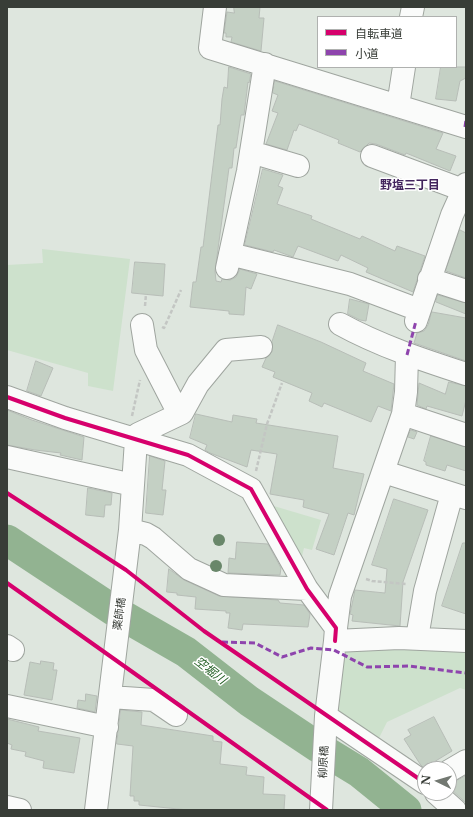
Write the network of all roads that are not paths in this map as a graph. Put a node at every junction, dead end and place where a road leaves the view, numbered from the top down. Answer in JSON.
{"nodes":[{"id":1,"x":215,"y":7,"type":"edge"},
{"id":2,"x":265,"y":64,"type":"junction"},
{"id":3,"x":404,"y":68,"type":"edge"},
{"id":4,"x":398,"y":106,"type":"junction"},
{"id":5,"x":466,"y":127,"type":"edge"},
{"id":6,"x":251,"y":152,"type":"junction"},
{"id":7,"x":372,"y":156,"type":"dead end"},
{"id":8,"x":298,"y":166,"type":"dead end"},
{"id":9,"x":465,"y":187,"type":"edge"},
{"id":10,"x":429,"y":279,"type":"junction"},
{"id":11,"x":466,"y":291,"type":"edge"},
{"id":12,"x":340,"y":324,"type":"dead end"},
{"id":13,"x":142,"y":325,"type":"road end"},
{"id":14,"x":261,"y":347,"type":"dead end"},
{"id":15,"x":407,"y":355,"type":"junction"},
{"id":16,"x":466,"y":374,"type":"edge"},
{"id":17,"x":7,"y":397,"type":"edge"},
{"id":18,"x":179,"y":414,"type":"junction"},
{"id":19,"x":402,"y":414,"type":"junction"},
{"id":20,"x":133,"y":431,"type":"junction"},
{"id":21,"x":466,"y":435,"type":"edge"},
{"id":22,"x":7,"y":457,"type":"edge"},
{"id":23,"x":384,"y":472,"type":"junction"},
{"id":24,"x":133,"y":485,"type":"junction"},
{"id":25,"x":459,"y":496,"type":"edge"},
{"id":26,"x":130,"y":530,"type":"junction"},
{"id":27,"x":307,"y":589,"type":"junction"},
{"id":28,"x":336,"y":634,"type":"junction"},
{"id":29,"x":417,"y":638,"type":"junction"},
{"id":30,"x":466,"y":641,"type":"edge"},
{"id":31,"x":110,"y":697,"type":"junction"},
{"id":32,"x":7,"y":706,"type":"edge"},
{"id":33,"x":184,"y":714,"type":"road end"},
{"id":34,"x":326,"y":719,"type":"junction"},
{"id":35,"x":107,"y":727,"type":"junction"},
{"id":36,"x":466,"y":761,"type":"edge"},
{"id":37,"x":457,"y":766,"type":"edge"},
{"id":38,"x":417,"y":779,"type":"edge"},
{"id":39,"x":445,"y":801,"type":"edge"},
{"id":40,"x":7,"y":807,"type":"edge"},
{"id":41,"x":323,"y":807,"type":"edge"},
{"id":42,"x":20,"y":810,"type":"edge"},
{"id":43,"x":96,"y":810,"type":"edge"},
{"id":44,"x":455,"y":810,"type":"edge"}],
"edges":[{"from":1,"to":2,"type":"street"},
{"from":2,"to":4,"type":"street"},
{"from":2,"to":6,"type":"street"},
{"from":3,"to":4,"type":"street"},
{"from":4,"to":5,"type":"street"},
{"from":6,"to":8,"type":"street"},
{"from":6,"to":10,"type":"street"},
{"from":7,"to":9,"type":"street"},
{"from":9,"to":10,"type":"street"},
{"from":10,"to":11,"type":"street"},
{"from":12,"to":15,"type":"street"},
{"from":13,"to":18,"type":"street"},
{"from":14,"to":18,"type":"street"},
{"from":15,"to":16,"type":"street"},
{"from":15,"to":19,"type":"street","name":"柳原橋"},
{"from":17,"to":20,"type":"street"},
{"from":18,"to":20,"type":"street"},
{"from":19,"to":21,"type":"street"},
{"from":19,"to":23,"type":"street","name":"柳原橋"},
{"from":20,"to":24,"type":"street","name":"薬師橋"},
{"from":20,"to":27,"type":"street"},
{"from":22,"to":24,"type":"street"},
{"from":23,"to":25,"type":"street"},
{"from":23,"to":28,"type":"street","name":"柳原橋"},
{"from":24,"to":26,"type":"street","name":"薬師橋"},
{"from":25,"to":29,"type":"street"},
{"from":26,"to":27,"type":"street"},
{"from":26,"to":31,"type":"street","name":"薬師橋"},
{"from":27,"to":28,"type":"street"},
{"from":28,"to":29,"type":"street"},
{"from":28,"to":34,"type":"street","name":"柳原橋"},
{"from":29,"to":30,"type":"street"},
{"from":31,"to":33,"type":"street"},
{"from":31,"to":35,"type":"street","name":"薬師橋"},
{"from":32,"to":35,"type":"street"},
{"from":34,"to":38,"type":"street"},
{"from":34,"to":41,"type":"street","name":"柳原橋"},
{"from":35,"to":43,"type":"street","name":"薬師橋"},
{"from":36,"to":37,"type":"street"},
{"from":39,"to":44,"type":"street"},
{"from":40,"to":42,"type":"street"}]}
